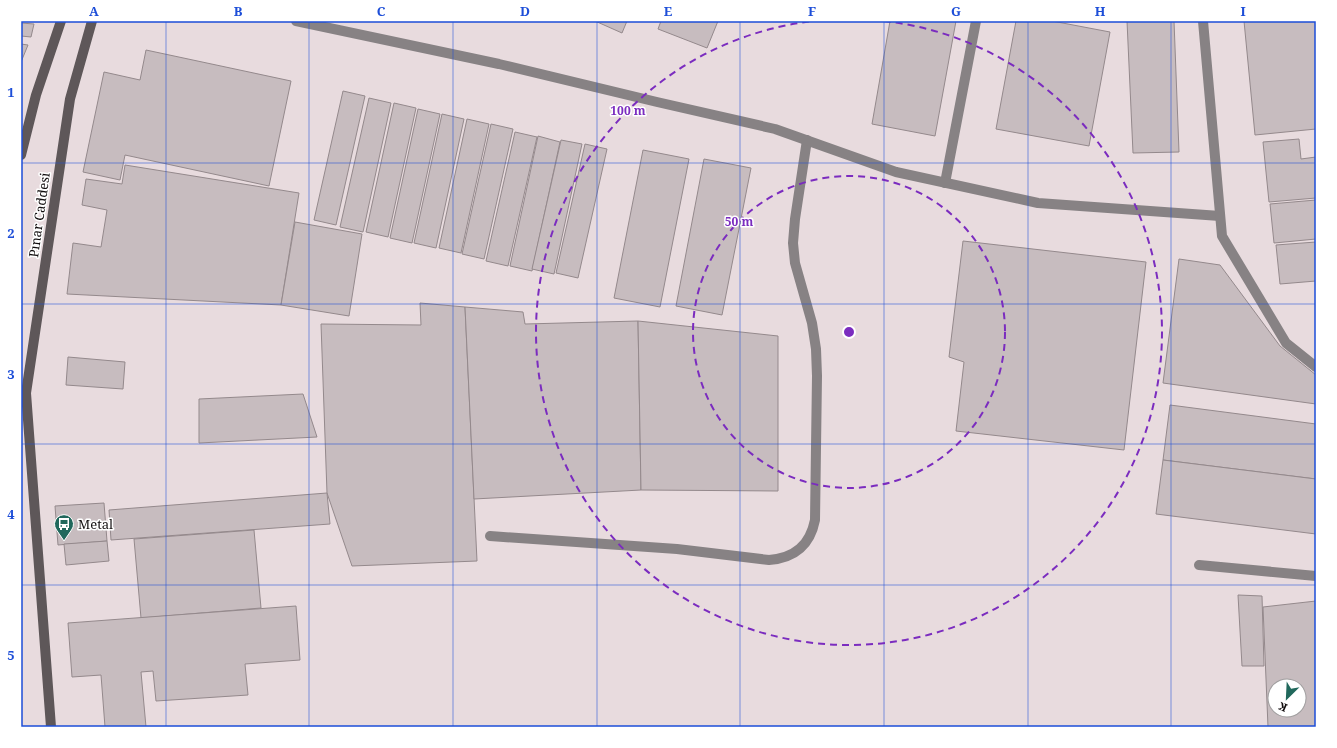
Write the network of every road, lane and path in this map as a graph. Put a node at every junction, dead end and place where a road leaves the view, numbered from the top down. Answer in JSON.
{"nodes":[{"id":1,"x":60,"y":21,"type":"edge"},
{"id":2,"x":92,"y":21,"type":"edge"},
{"id":3,"x":296,"y":21,"type":"edge"},
{"id":4,"x":976,"y":21,"type":"edge"},
{"id":5,"x":1203,"y":21,"type":"edge"},
{"id":6,"x":807,"y":140,"type":"junction"},
{"id":7,"x":21,"y":155,"type":"edge"},
{"id":8,"x":945,"y":183,"type":"junction"},
{"id":9,"x":1220,"y":216,"type":"junction"},
{"id":10,"x":1316,"y":367,"type":"edge"},
{"id":11,"x":490,"y":536,"type":"dead end"},
{"id":12,"x":1199,"y":565,"type":"dead end"},
{"id":13,"x":1316,"y":576,"type":"edge"},
{"id":14,"x":50,"y":727,"type":"edge"}],
"edges":[{"from":1,"to":7,"type":"main road"},
{"from":2,"to":14,"type":"main road","name":"Pınar Caddesi"},
{"from":3,"to":6,"type":"street"},
{"from":4,"to":8,"type":"street"},
{"from":5,"to":9,"type":"street"},
{"from":6,"to":8,"type":"street"},
{"from":6,"to":11,"type":"street"},
{"from":8,"to":9,"type":"street"},
{"from":9,"to":10,"type":"street"},
{"from":12,"to":13,"type":"street"}]}
